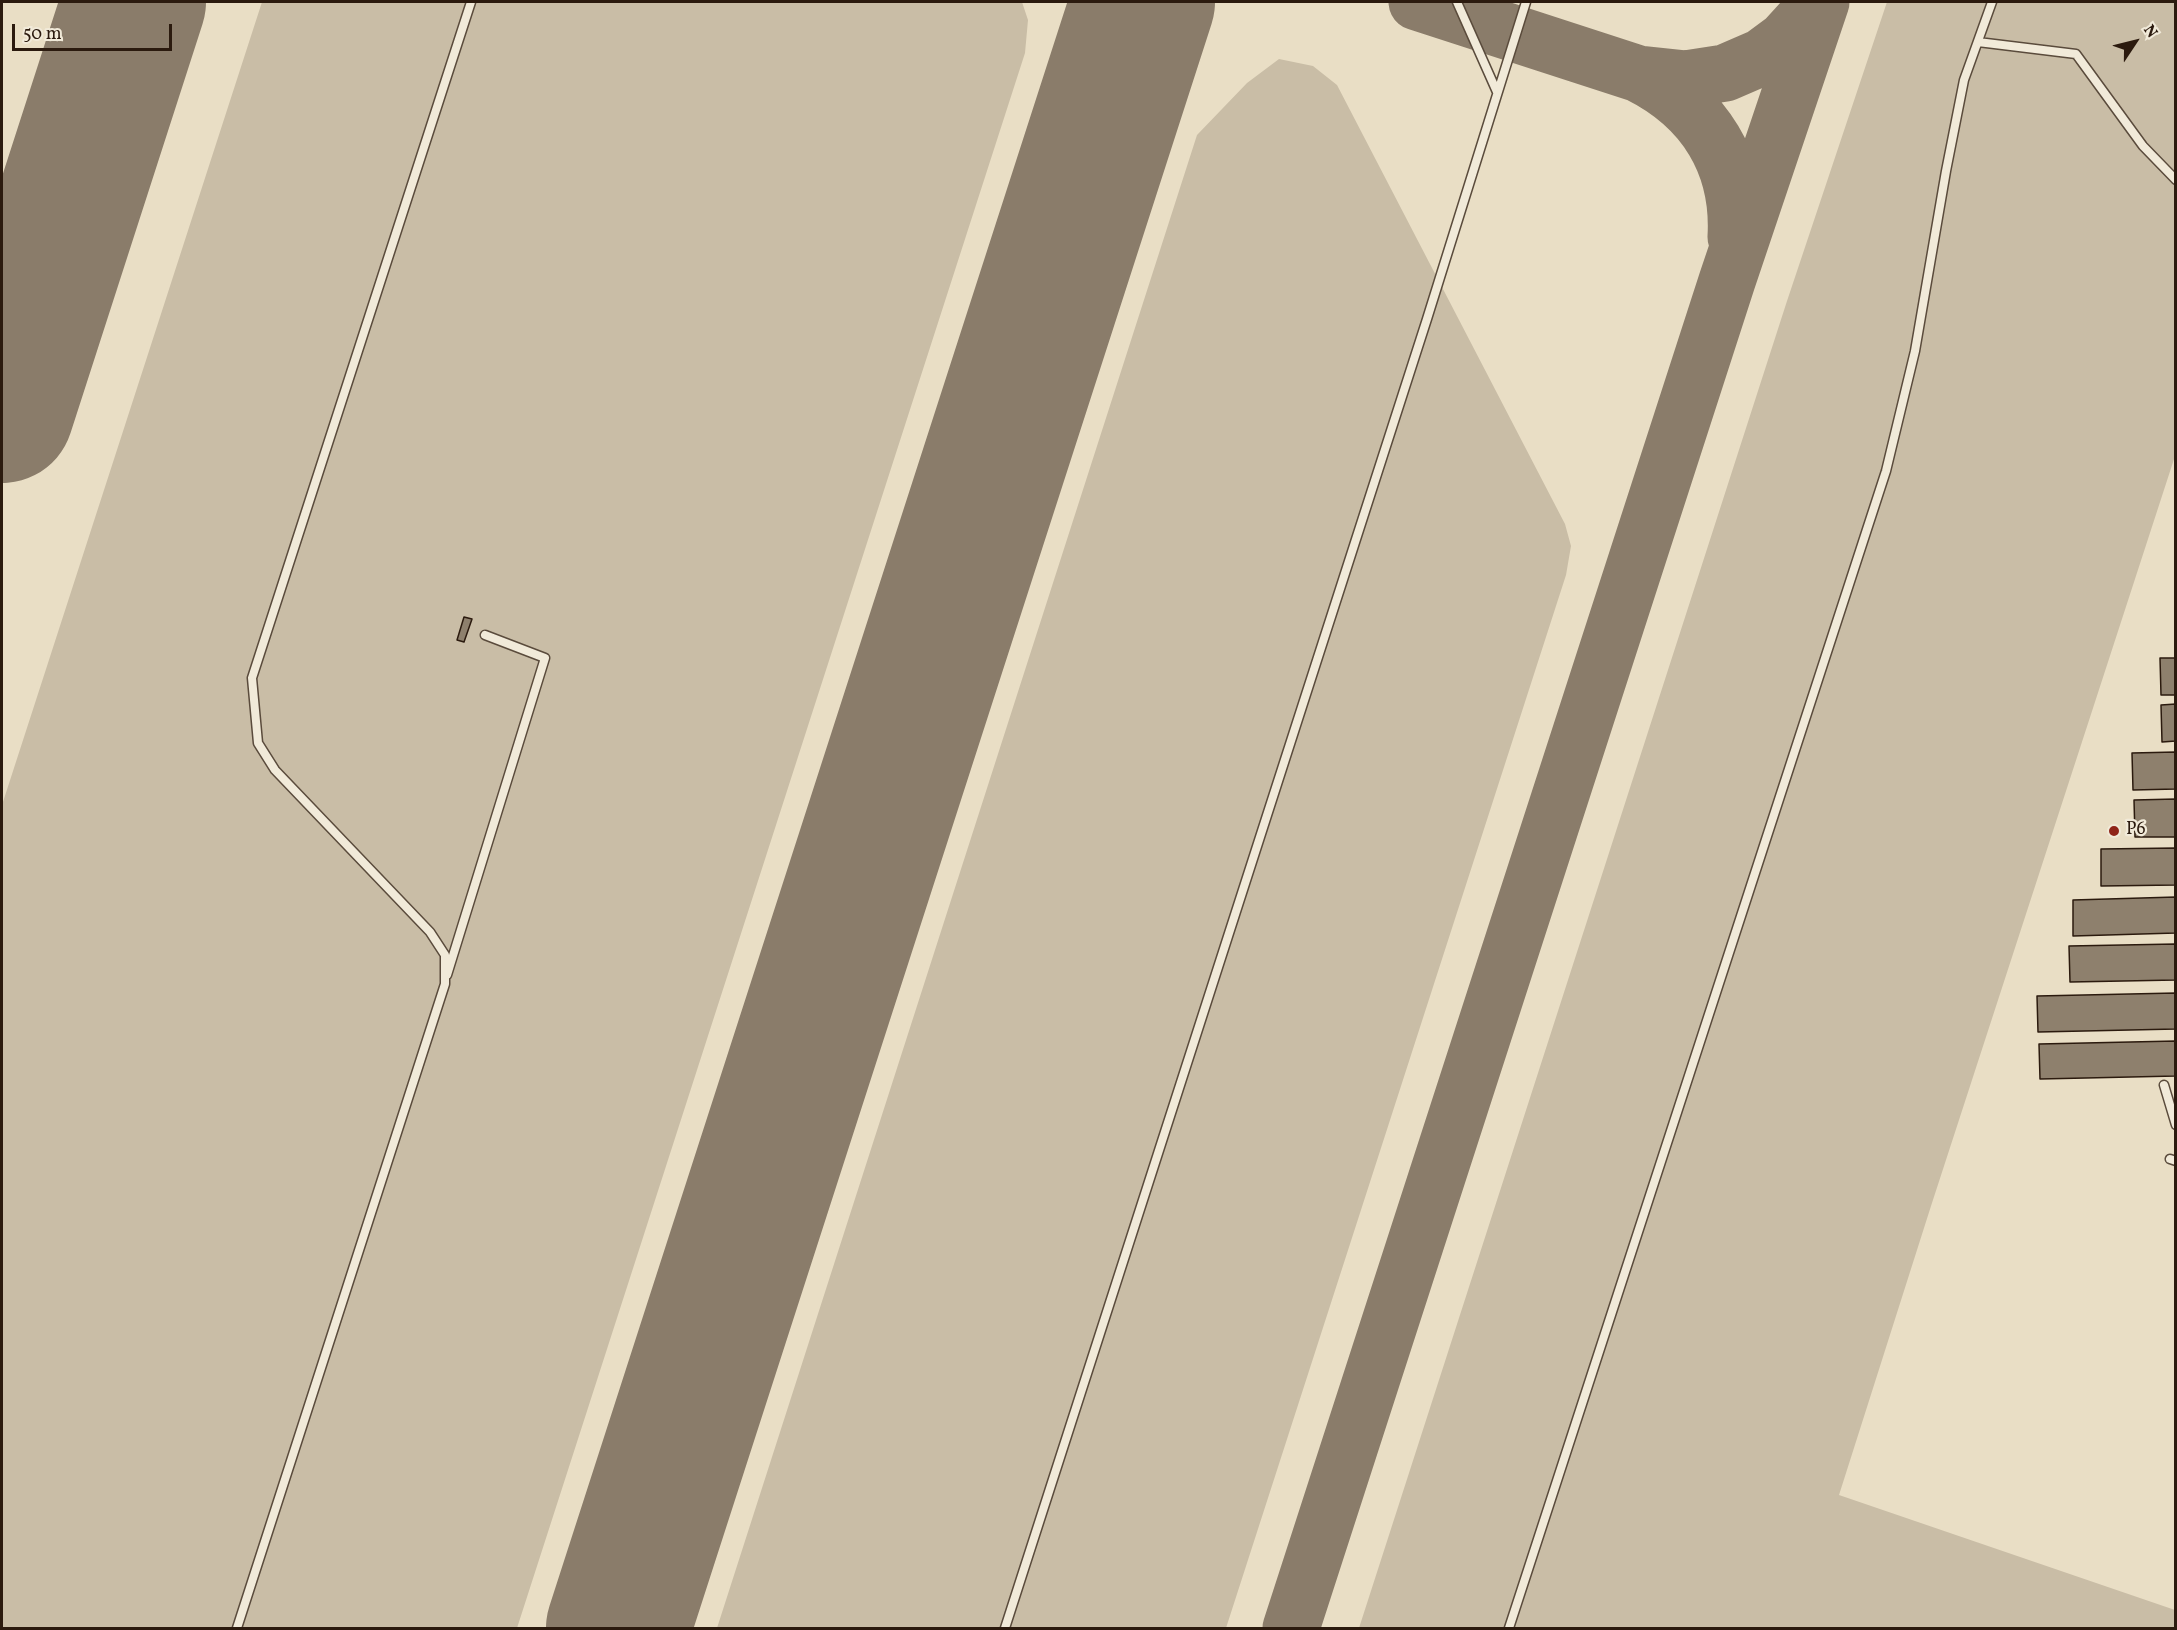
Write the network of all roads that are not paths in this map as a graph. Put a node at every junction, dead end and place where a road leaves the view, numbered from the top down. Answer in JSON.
{"nodes":[{"id":1,"x":471,"y":2,"type":"edge"},
{"id":2,"x":1457,"y":2,"type":"edge"},
{"id":3,"x":1526,"y":2,"type":"edge"},
{"id":4,"x":1992,"y":2,"type":"edge"},
{"id":5,"x":1978,"y":42,"type":"junction"},
{"id":6,"x":1497,"y":92,"type":"junction"},
{"id":7,"x":2175,"y":180,"type":"edge"},
{"id":8,"x":485,"y":635,"type":"dead end"},
{"id":9,"x":445,"y":984,"type":"junction"},
{"id":10,"x":2164,"y":1085,"type":"dead end"},
{"id":11,"x":2175,"y":1125,"type":"edge"},
{"id":12,"x":237,"y":1629,"type":"edge"},
{"id":13,"x":1005,"y":1629,"type":"edge"},
{"id":14,"x":1509,"y":1629,"type":"edge"}],
"edges":[{"from":1,"to":9,"type":"lane"},
{"from":2,"to":6,"type":"lane"},
{"from":3,"to":6,"type":"lane"},
{"from":4,"to":5,"type":"lane"},
{"from":5,"to":7,"type":"lane"},
{"from":5,"to":14,"type":"lane"},
{"from":6,"to":13,"type":"lane"},
{"from":8,"to":9,"type":"lane"},
{"from":9,"to":12,"type":"lane"},
{"from":10,"to":11,"type":"lane"}]}
